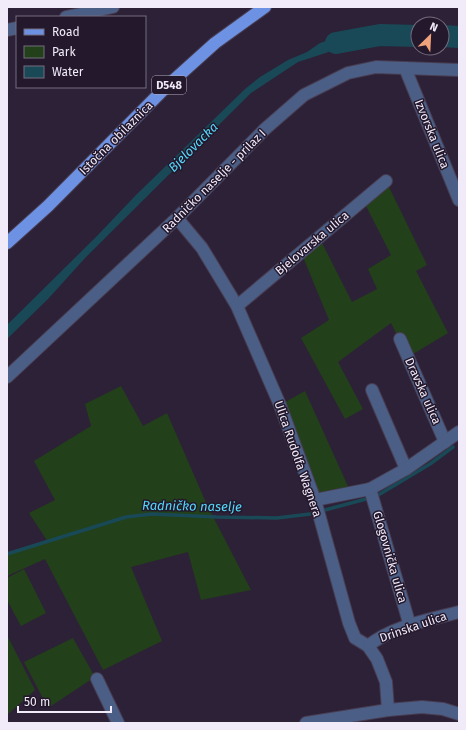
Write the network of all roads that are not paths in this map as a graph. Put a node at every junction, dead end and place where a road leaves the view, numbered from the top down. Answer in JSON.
{"nodes":[{"id":1,"x":111,"y":7,"type":"edge"},
{"id":2,"x":265,"y":7,"type":"edge"},
{"id":3,"x":70,"y":16,"type":"edge"},
{"id":4,"x":404,"y":68,"type":"junction"},
{"id":5,"x":459,"y":70,"type":"edge"},
{"id":6,"x":386,"y":181,"type":"dead end"},
{"id":7,"x":459,"y":200,"type":"edge"},
{"id":8,"x":177,"y":218,"type":"junction"},
{"id":9,"x":7,"y":243,"type":"edge"},
{"id":10,"x":237,"y":306,"type":"junction"},
{"id":11,"x":400,"y":339,"type":"dead end"},
{"id":12,"x":7,"y":377,"type":"edge"},
{"id":13,"x":372,"y":390,"type":"dead end"},
{"id":14,"x":454,"y":439,"type":"edge"},
{"id":15,"x":406,"y":469,"type":"junction"},
{"id":16,"x":370,"y":489,"type":"junction"},
{"id":17,"x":315,"y":500,"type":"junction"},
{"id":18,"x":459,"y":612,"type":"edge"},
{"id":19,"x":410,"y":626,"type":"junction"},
{"id":20,"x":368,"y":646,"type":"junction"},
{"id":21,"x":96,"y":678,"type":"dead end"},
{"id":22,"x":388,"y":710,"type":"junction"},
{"id":23,"x":459,"y":714,"type":"edge"},
{"id":24,"x":118,"y":723,"type":"edge"},
{"id":25,"x":306,"y":723,"type":"edge"}],
"edges":[{"from":1,"to":3,"type":"street"},
{"from":2,"to":9,"type":"main road","name":"Istočna obilaznica","number":"D548"},
{"from":4,"to":5,"type":"street","name":"Radničko naselje - prilaz I"},
{"from":4,"to":7,"type":"street","name":"Izvorska ulica"},
{"from":4,"to":8,"type":"street","name":"Radničko naselje - prilaz I"},
{"from":6,"to":10,"type":"street","name":"Bjelovarska ulica"},
{"from":8,"to":10,"type":"street","name":"Ulica Rudolfa Wagnera"},
{"from":8,"to":12,"type":"street","name":"Radničko naselje - prilaz I"},
{"from":10,"to":17,"type":"street","name":"Ulica Rudolfa Wagnera"},
{"from":11,"to":14,"type":"street","name":"Dravska ulica"},
{"from":13,"to":15,"type":"street"},
{"from":14,"to":15,"type":"street","name":"Dravska ulica"},
{"from":15,"to":16,"type":"street","name":"Dravska ulica"},
{"from":16,"to":17,"type":"street","name":"Dravska ulica"},
{"from":16,"to":19,"type":"street","name":"Glogovnička ulica"},
{"from":17,"to":20,"type":"street","name":"Ulica Rudolfa Wagnera"},
{"from":18,"to":19,"type":"street","name":"Drinska ulica"},
{"from":19,"to":20,"type":"street","name":"Drinska ulica"},
{"from":20,"to":22,"type":"street","name":"Ulica Rudolfa Wagnera"},
{"from":21,"to":24,"type":"street"},
{"from":22,"to":23,"type":"street"},
{"from":22,"to":25,"type":"street"}]}
